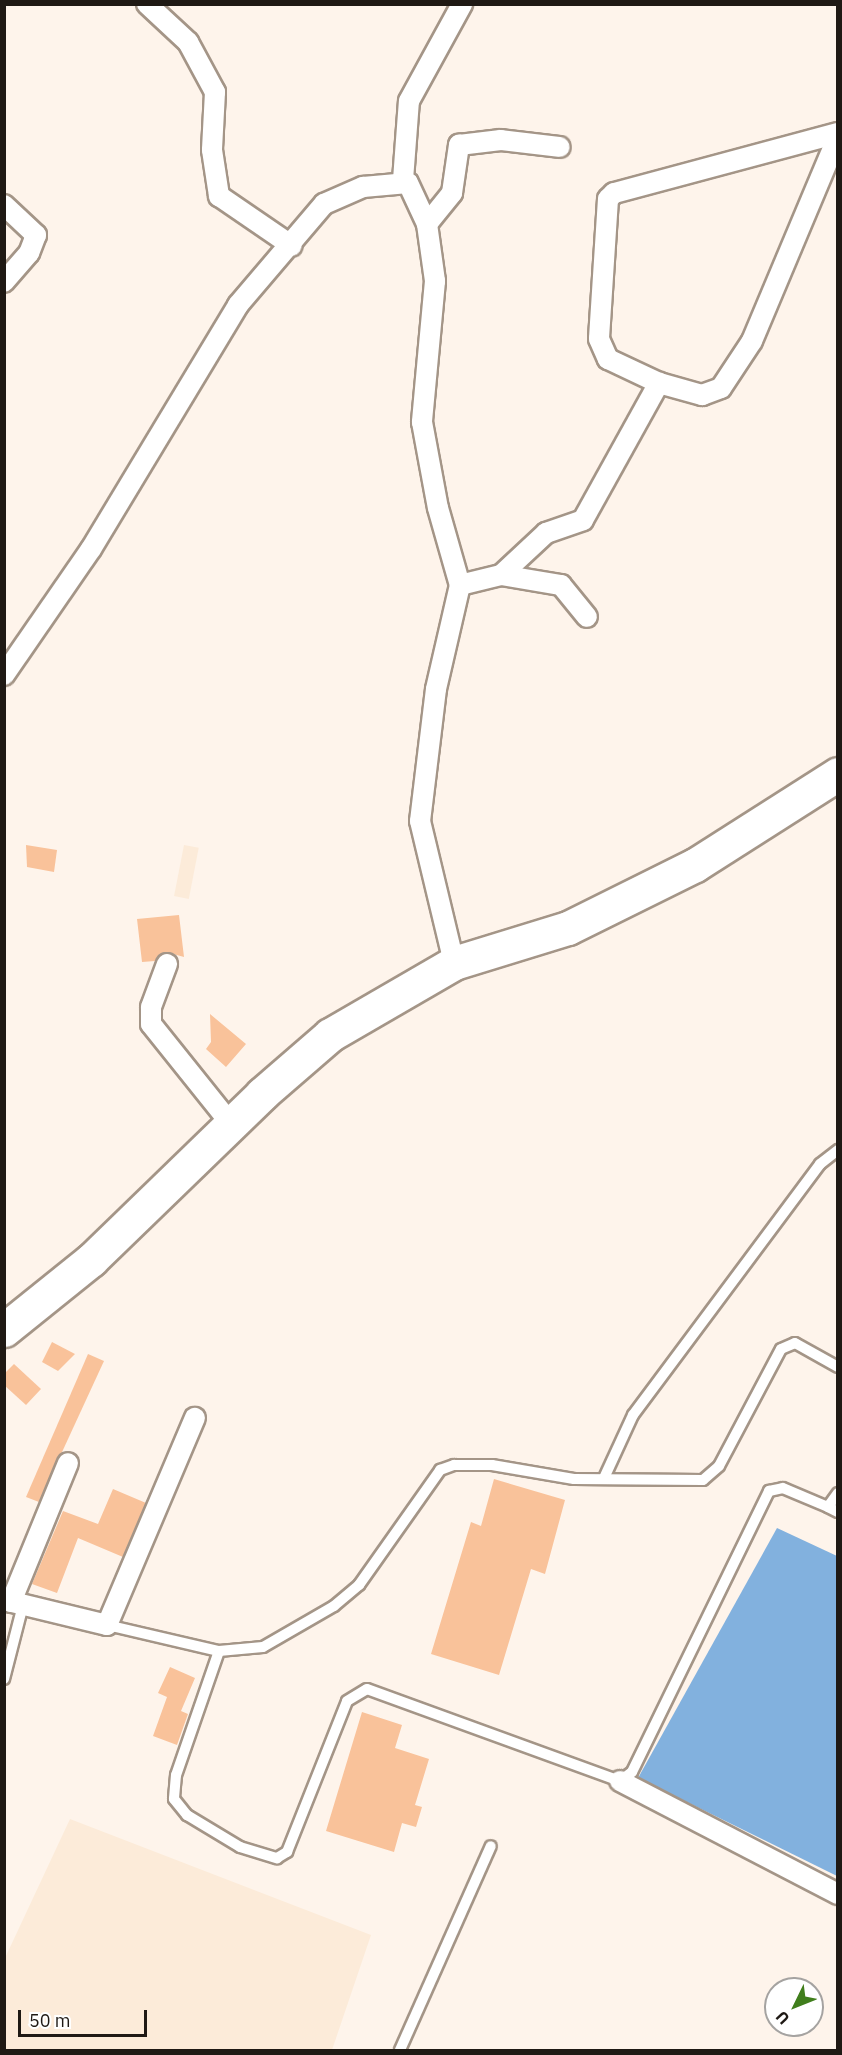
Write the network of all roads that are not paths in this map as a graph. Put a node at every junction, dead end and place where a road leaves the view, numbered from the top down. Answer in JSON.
{"nodes":[{"id":1,"x":147,"y":4,"type":"edge"},
{"id":2,"x":462,"y":4,"type":"edge"},
{"id":3,"x":837,"y":134,"type":"edge"},
{"id":4,"x":560,"y":147,"type":"dead end"},
{"id":5,"x":403,"y":180,"type":"junction"},
{"id":6,"x":4,"y":205,"type":"edge"},
{"id":7,"x":427,"y":224,"type":"junction"},
{"id":8,"x":292,"y":246,"type":"junction"},
{"id":9,"x":4,"y":282,"type":"edge"},
{"id":10,"x":659,"y":383,"type":"junction"},
{"id":11,"x":501,"y":575,"type":"junction"},
{"id":12,"x":460,"y":585,"type":"junction"},
{"id":13,"x":587,"y":618,"type":"dead end"},
{"id":14,"x":4,"y":675,"type":"edge"},
{"id":15,"x":837,"y":774,"type":"edge"},
{"id":16,"x":454,"y":963,"type":"junction"},
{"id":17,"x":166,"y":964,"type":"dead end"},
{"id":18,"x":232,"y":1125,"type":"junction"},
{"id":19,"x":837,"y":1150,"type":"edge"},
{"id":20,"x":4,"y":1330,"type":"edge"},
{"id":21,"x":837,"y":1367,"type":"edge"},
{"id":22,"x":195,"y":1418,"type":"dead end"},
{"id":23,"x":68,"y":1463,"type":"dead end"},
{"id":24,"x":604,"y":1478,"type":"junction"},
{"id":25,"x":837,"y":1492,"type":"edge"},
{"id":26,"x":833,"y":1509,"type":"edge"},
{"id":27,"x":13,"y":1602,"type":"edge"},
{"id":28,"x":107,"y":1625,"type":"junction"},
{"id":29,"x":219,"y":1651,"type":"junction"},
{"id":30,"x":4,"y":1679,"type":"edge"},
{"id":31,"x":620,"y":1781,"type":"junction"},
{"id":32,"x":491,"y":1846,"type":"dead end"},
{"id":33,"x":837,"y":1894,"type":"edge"},
{"id":34,"x":400,"y":2050,"type":"edge"}],
"edges":[{"from":1,"to":8,"type":"street"},
{"from":2,"to":5,"type":"street"},
{"from":3,"to":10,"type":"street"},
{"from":3,"to":10,"type":"street"},
{"from":4,"to":7,"type":"street"},
{"from":5,"to":7,"type":"street"},
{"from":5,"to":8,"type":"street"},
{"from":6,"to":9,"type":"street"},
{"from":7,"to":12,"type":"street"},
{"from":8,"to":14,"type":"street"},
{"from":10,"to":11,"type":"street"},
{"from":11,"to":12,"type":"street"},
{"from":11,"to":13,"type":"street"},
{"from":12,"to":16,"type":"street"},
{"from":15,"to":16,"type":"highway"},
{"from":16,"to":18,"type":"highway"},
{"from":17,"to":18,"type":"street"},
{"from":18,"to":20,"type":"highway"},
{"from":19,"to":24,"type":"lane"},
{"from":21,"to":24,"type":"lane"},
{"from":22,"to":28,"type":"street"},
{"from":23,"to":27,"type":"street"},
{"from":24,"to":29,"type":"lane"},
{"from":25,"to":26,"type":"lane"},
{"from":26,"to":31,"type":"lane"},
{"from":27,"to":28,"type":"street"},
{"from":27,"to":30,"type":"lane"},
{"from":28,"to":29,"type":"lane"},
{"from":29,"to":31,"type":"lane"},
{"from":31,"to":33,"type":"street"},
{"from":32,"to":34,"type":"lane"}]}
